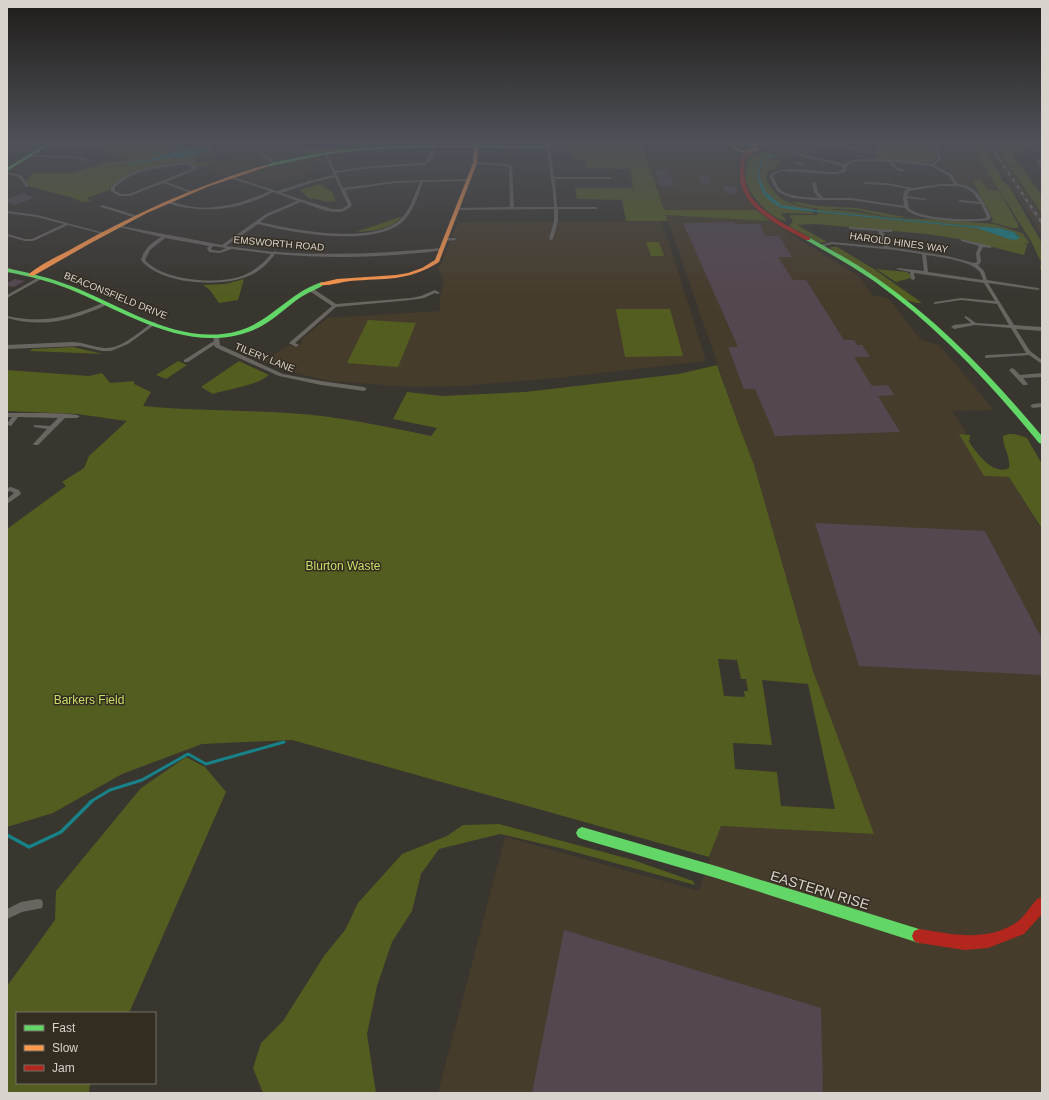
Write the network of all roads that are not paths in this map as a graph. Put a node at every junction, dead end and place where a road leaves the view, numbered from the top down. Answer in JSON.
{"nodes":[{"id":1,"x":115,"y":193,"type":"edge"},
{"id":2,"x":134,"y":193,"type":"edge"},
{"id":3,"x":187,"y":193,"type":"edge"},
{"id":4,"x":267,"y":193,"type":"edge"},
{"id":5,"x":345,"y":193,"type":"edge"},
{"id":6,"x":416,"y":193,"type":"edge"},
{"id":7,"x":463,"y":193,"type":"edge"},
{"id":8,"x":512,"y":193,"type":"edge"},
{"id":9,"x":555,"y":193,"type":"edge"},
{"id":10,"x":748,"y":193,"type":"edge"},
{"id":11,"x":782,"y":193,"type":"edge"},
{"id":12,"x":817,"y":193,"type":"edge"},
{"id":13,"x":906,"y":193,"type":"edge"},
{"id":14,"x":977,"y":193,"type":"edge"},
{"id":15,"x":276,"y":194,"type":"edge"},
{"id":16,"x":905,"y":197,"type":"junction"},
{"id":17,"x":821,"y":198,"type":"junction"},
{"id":18,"x":925,"y":199,"type":"dead end"},
{"id":19,"x":300,"y":201,"type":"junction"},
{"id":20,"x":960,"y":201,"type":"dead end"},
{"id":21,"x":167,"y":202,"type":"junction"},
{"id":22,"x":982,"y":203,"type":"junction"},
{"id":23,"x":102,"y":206,"type":"dead end"},
{"id":24,"x":906,"y":207,"type":"junction"},
{"id":25,"x":457,"y":208,"type":"junction"},
{"id":26,"x":512,"y":208,"type":"junction"},
{"id":27,"x":554,"y":208,"type":"junction"},
{"id":28,"x":596,"y":208,"type":"dead end"},
{"id":29,"x":7,"y":212,"type":"edge"},
{"id":30,"x":134,"y":216,"type":"junction"},
{"id":31,"x":256,"y":222,"type":"junction"},
{"id":32,"x":68,"y":224,"type":"junction"},
{"id":33,"x":116,"y":226,"type":"junction"},
{"id":34,"x":850,"y":228,"type":"dead end"},
{"id":35,"x":880,"y":230,"type":"junction"},
{"id":36,"x":891,"y":231,"type":"dead end"},
{"id":37,"x":102,"y":234,"type":"junction"},
{"id":38,"x":7,"y":236,"type":"edge"},
{"id":39,"x":165,"y":236,"type":"junction"},
{"id":40,"x":551,"y":239,"type":"dead end"},
{"id":41,"x":962,"y":240,"type":"dead end"},
{"id":42,"x":213,"y":245,"type":"junction"},
{"id":43,"x":981,"y":245,"type":"junction"},
{"id":44,"x":222,"y":246,"type":"junction"},
{"id":45,"x":820,"y":246,"type":"junction"},
{"id":46,"x":989,"y":247,"type":"dead end"},
{"id":47,"x":231,"y":248,"type":"junction"},
{"id":48,"x":887,"y":248,"type":"junction"},
{"id":49,"x":442,"y":249,"type":"junction"},
{"id":50,"x":211,"y":251,"type":"junction"},
{"id":51,"x":224,"y":252,"type":"junction"},
{"id":52,"x":275,"y":252,"type":"junction"},
{"id":53,"x":924,"y":253,"type":"junction"},
{"id":54,"x":206,"y":254,"type":"dead end"},
{"id":55,"x":219,"y":256,"type":"dead end"},
{"id":56,"x":976,"y":265,"type":"junction"},
{"id":57,"x":898,"y":269,"type":"dead end"},
{"id":58,"x":7,"y":270,"type":"edge"},
{"id":59,"x":912,"y":271,"type":"junction"},
{"id":60,"x":926,"y":273,"type":"junction"},
{"id":61,"x":31,"y":275,"type":"junction"},
{"id":62,"x":41,"y":278,"type":"junction"},
{"id":63,"x":914,"y":279,"type":"dead end"},
{"id":64,"x":986,"y":283,"type":"junction"},
{"id":65,"x":310,"y":289,"type":"junction"},
{"id":66,"x":438,"y":293,"type":"dead end"},
{"id":67,"x":1041,"y":295,"type":"dead end"},
{"id":68,"x":7,"y":297,"type":"edge"},
{"id":69,"x":935,"y":303,"type":"dead end"},
{"id":70,"x":998,"y":303,"type":"junction"},
{"id":71,"x":105,"y":304,"type":"junction"},
{"id":72,"x":335,"y":306,"type":"junction"},
{"id":73,"x":7,"y":317,"type":"edge"},
{"id":74,"x":966,"y":317,"type":"dead end"},
{"id":75,"x":155,"y":323,"type":"junction"},
{"id":76,"x":975,"y":324,"type":"junction"},
{"id":77,"x":1012,"y":326,"type":"junction"},
{"id":78,"x":954,"y":327,"type":"dead end"},
{"id":79,"x":1042,"y":329,"type":"edge"},
{"id":80,"x":216,"y":339,"type":"junction"},
{"id":81,"x":296,"y":344,"type":"dead end"},
{"id":82,"x":7,"y":347,"type":"edge"},
{"id":83,"x":1029,"y":354,"type":"junction"},
{"id":84,"x":987,"y":357,"type":"dead end"},
{"id":85,"x":186,"y":361,"type":"dead end"},
{"id":86,"x":1042,"y":362,"type":"edge"},
{"id":87,"x":1012,"y":370,"type":"dead end"},
{"id":88,"x":1042,"y":375,"type":"edge"},
{"id":89,"x":1019,"y":377,"type":"junction"},
{"id":90,"x":1025,"y":384,"type":"dead end"},
{"id":91,"x":364,"y":389,"type":"dead end"},
{"id":92,"x":1042,"y":405,"type":"edge"},
{"id":93,"x":1033,"y":406,"type":"dead end"},
{"id":94,"x":7,"y":415,"type":"edge"},
{"id":95,"x":16,"y":415,"type":"junction"},
{"id":96,"x":64,"y":416,"type":"junction"},
{"id":97,"x":77,"y":416,"type":"dead end"},
{"id":98,"x":11,"y":424,"type":"edge"},
{"id":99,"x":36,"y":426,"type":"dead end"},
{"id":100,"x":52,"y":428,"type":"junction"},
{"id":101,"x":1042,"y":441,"type":"edge"},
{"id":102,"x":36,"y":444,"type":"dead end"},
{"id":103,"x":7,"y":490,"type":"edge"},
{"id":104,"x":7,"y":502,"type":"edge"},
{"id":105,"x":582,"y":833,"type":"dead end"},
{"id":106,"x":38,"y":904,"type":"dead end"},
{"id":107,"x":1042,"y":904,"type":"edge"},
{"id":108,"x":7,"y":914,"type":"edge"}],
"edges":[{"from":1,"to":2,"type":"street"},
{"from":3,"to":21,"type":"street"},
{"from":4,"to":21,"type":"street"},
{"from":5,"to":19,"type":"street"},
{"from":6,"to":31,"type":"street"},
{"from":7,"to":25,"type":"street","name":"BEACONSFIELD DRIVE"},
{"from":8,"to":26,"type":"street"},
{"from":9,"to":27,"type":"street"},
{"from":10,"to":45,"type":"street"},
{"from":11,"to":17,"type":"street"},
{"from":12,"to":17,"type":"street"},
{"from":13,"to":16,"type":"street"},
{"from":14,"to":22,"type":"street"},
{"from":15,"to":19,"type":"street"},
{"from":16,"to":18,"type":"street"},
{"from":16,"to":24,"type":"street"},
{"from":17,"to":24,"type":"street"},
{"from":19,"to":31,"type":"street"},
{"from":20,"to":22,"type":"street"},
{"from":21,"to":30,"type":"street"},
{"from":22,"to":24,"type":"street"},
{"from":23,"to":30,"type":"street"},
{"from":25,"to":26,"type":"street"},
{"from":25,"to":49,"type":"street","name":"BEACONSFIELD DRIVE"},
{"from":26,"to":27,"type":"street"},
{"from":27,"to":28,"type":"street"},
{"from":27,"to":40,"type":"street"},
{"from":29,"to":32,"type":"street"},
{"from":30,"to":33,"type":"street"},
{"from":31,"to":44,"type":"street"},
{"from":32,"to":37,"type":"street"},
{"from":32,"to":38,"type":"street"},
{"from":33,"to":37,"type":"street"},
{"from":33,"to":39,"type":"street","name":"EMSWORTH ROAD"},
{"from":34,"to":35,"type":"street"},
{"from":35,"to":36,"type":"street"},
{"from":35,"to":48,"type":"street"},
{"from":37,"to":61,"type":"street"},
{"from":39,"to":42,"type":"street","name":"EMSWORTH ROAD"},
{"from":39,"to":52,"type":"street"},
{"from":41,"to":43,"type":"street"},
{"from":42,"to":44,"type":"street","name":"EMSWORTH ROAD"},
{"from":42,"to":50,"type":"street"},
{"from":43,"to":46,"type":"street"},
{"from":43,"to":56,"type":"street"},
{"from":44,"to":47,"type":"street","name":"EMSWORTH ROAD"},
{"from":45,"to":48,"type":"street","name":"HAROLD HINES WAY"},
{"from":45,"to":101,"type":"street"},
{"from":47,"to":51,"type":"street"},
{"from":47,"to":52,"type":"street","name":"EMSWORTH ROAD"},
{"from":48,"to":53,"type":"street","name":"HAROLD HINES WAY"},
{"from":49,"to":52,"type":"street","name":"EMSWORTH ROAD"},
{"from":49,"to":65,"type":"street","name":"BEACONSFIELD DRIVE"},
{"from":50,"to":51,"type":"street"},
{"from":50,"to":54,"type":"street"},
{"from":51,"to":55,"type":"street"},
{"from":53,"to":56,"type":"street","name":"HAROLD HINES WAY"},
{"from":53,"to":60,"type":"street"},
{"from":56,"to":64,"type":"street"},
{"from":57,"to":59,"type":"street"},
{"from":58,"to":61,"type":"street","name":"BEACONSFIELD DRIVE"},
{"from":59,"to":60,"type":"street"},
{"from":59,"to":63,"type":"street"},
{"from":60,"to":64,"type":"street"},
{"from":61,"to":62,"type":"street","name":"BEACONSFIELD DRIVE"},
{"from":62,"to":68,"type":"street"},
{"from":62,"to":71,"type":"street","name":"BEACONSFIELD DRIVE"},
{"from":64,"to":67,"type":"street"},
{"from":64,"to":70,"type":"street"},
{"from":65,"to":72,"type":"street"},
{"from":65,"to":80,"type":"street","name":"BEACONSFIELD DRIVE"},
{"from":66,"to":72,"type":"street"},
{"from":69,"to":70,"type":"street"},
{"from":70,"to":77,"type":"street"},
{"from":71,"to":73,"type":"street"},
{"from":71,"to":75,"type":"street","name":"BEACONSFIELD DRIVE"},
{"from":72,"to":81,"type":"street"},
{"from":74,"to":76,"type":"street"},
{"from":75,"to":80,"type":"street","name":"BEACONSFIELD DRIVE"},
{"from":75,"to":82,"type":"street"},
{"from":76,"to":77,"type":"street"},
{"from":76,"to":78,"type":"street"},
{"from":77,"to":79,"type":"street"},
{"from":77,"to":83,"type":"street"},
{"from":80,"to":85,"type":"street"},
{"from":80,"to":91,"type":"street","name":"TILERY LANE"},
{"from":83,"to":84,"type":"street"},
{"from":83,"to":86,"type":"street"},
{"from":87,"to":89,"type":"street"},
{"from":88,"to":89,"type":"street"},
{"from":89,"to":90,"type":"street"},
{"from":92,"to":93,"type":"street"},
{"from":94,"to":95,"type":"street"},
{"from":95,"to":96,"type":"street"},
{"from":95,"to":98,"type":"street"},
{"from":96,"to":97,"type":"street"},
{"from":96,"to":100,"type":"street"},
{"from":99,"to":100,"type":"street"},
{"from":100,"to":102,"type":"street"},
{"from":103,"to":104,"type":"street"},
{"from":105,"to":107,"type":"street","name":"EASTERN RISE"},
{"from":106,"to":108,"type":"street"}]}
